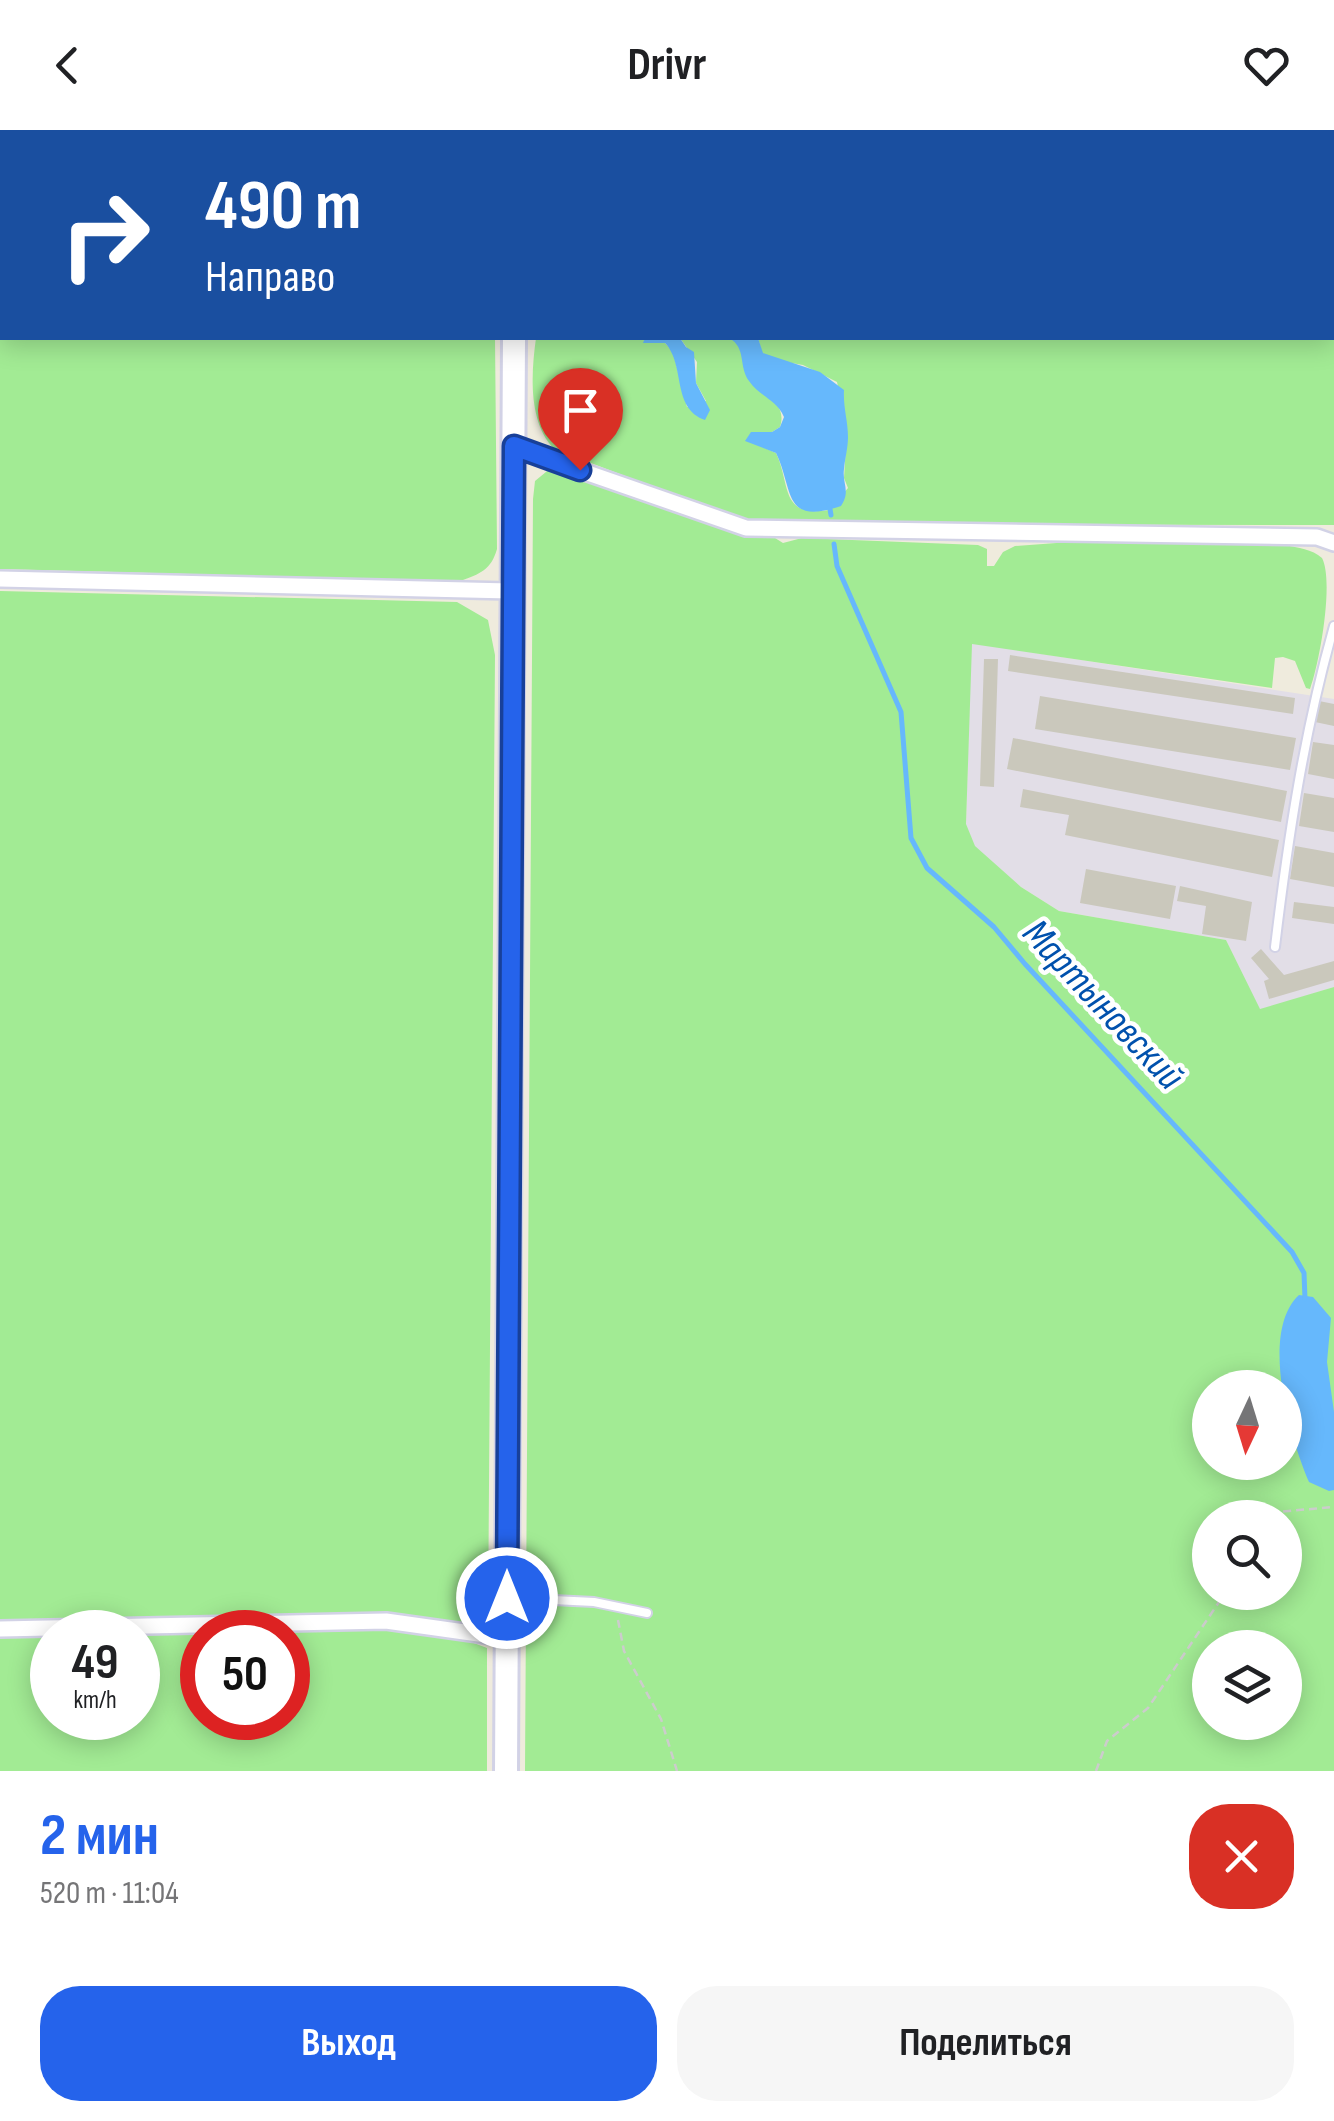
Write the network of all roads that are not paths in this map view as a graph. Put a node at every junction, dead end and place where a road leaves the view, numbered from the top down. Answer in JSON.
{"nodes":[{"id":1,"x":514,"y":340,"type":"edge"},
{"id":2,"x":514,"y":446,"type":"junction"},
{"id":3,"x":1334,"y":544,"type":"edge"},
{"id":4,"x":0,"y":579,"type":"edge"},
{"id":5,"x":514,"y":591,"type":"junction"},
{"id":6,"x":1334,"y":626,"type":"edge"},
{"id":7,"x":1275,"y":947,"type":"dead end"},
{"id":8,"x":507,"y":1598,"type":"junction"},
{"id":9,"x":647,"y":1613,"type":"dead end"},
{"id":10,"x":0,"y":1628,"type":"edge"},
{"id":11,"x":507,"y":1638,"type":"junction"},
{"id":12,"x":506,"y":1771,"type":"edge"}],
"edges":[{"from":1,"to":2,"type":"main road"},
{"from":2,"to":3,"type":"street"},
{"from":2,"to":5,"type":"main road"},
{"from":4,"to":5,"type":"street"},
{"from":5,"to":8,"type":"main road"},
{"from":6,"to":7,"type":"lane"},
{"from":8,"to":9,"type":"lane"},
{"from":8,"to":11,"type":"main road"},
{"from":10,"to":11,"type":"street"},
{"from":11,"to":12,"type":"main road"}]}
